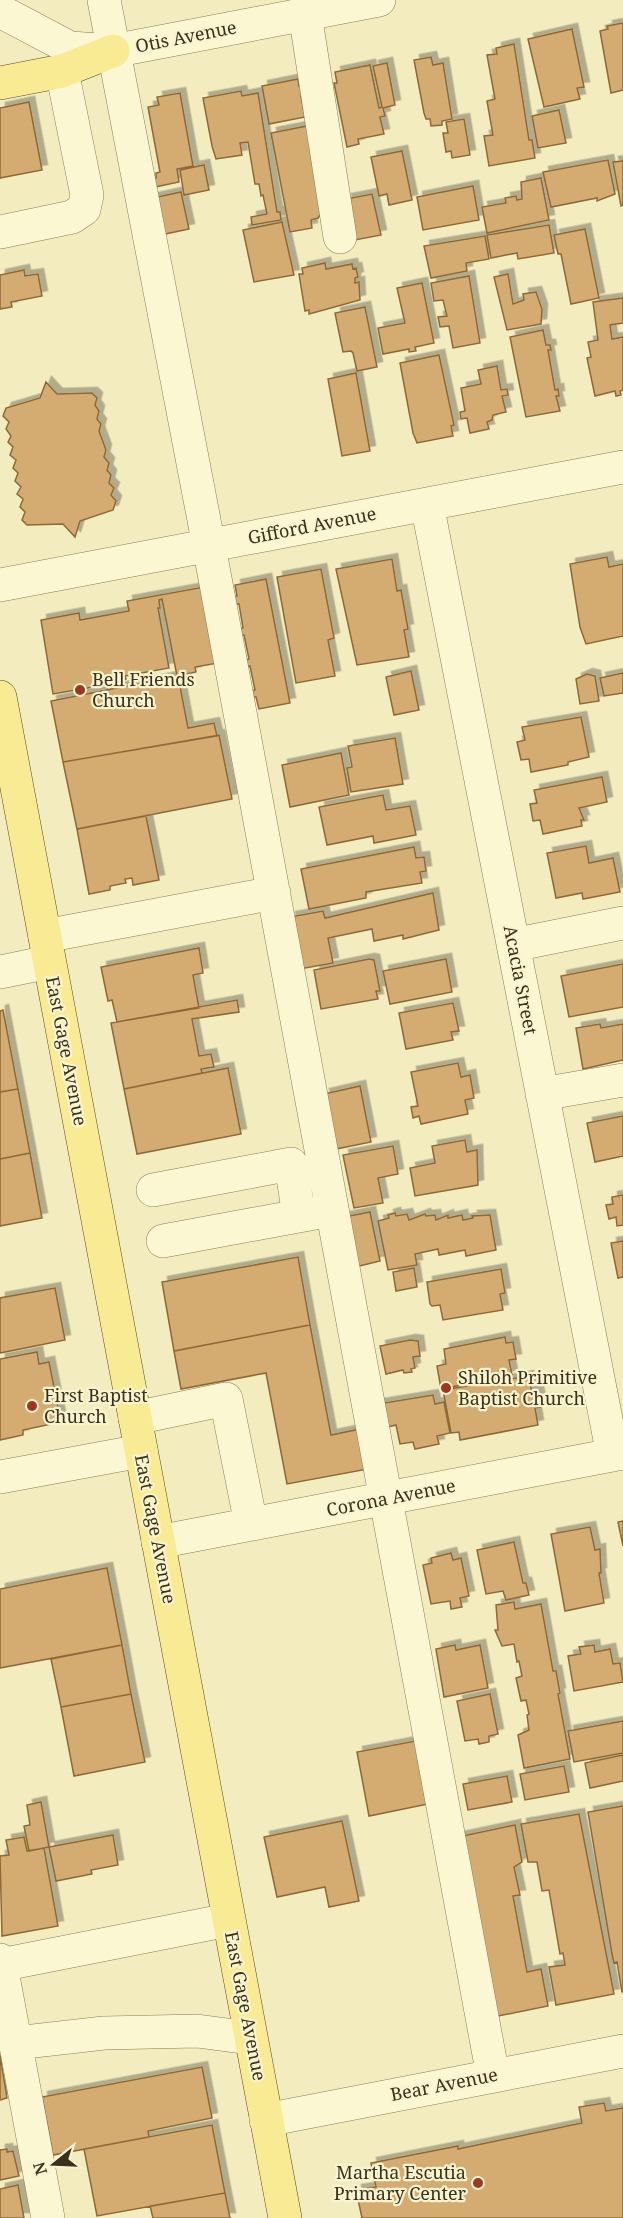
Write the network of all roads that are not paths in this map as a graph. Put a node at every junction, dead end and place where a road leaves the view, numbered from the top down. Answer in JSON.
{"nodes":[{"id":1,"x":104,"y":0,"type":"edge"},
{"id":2,"x":380,"y":0,"type":"edge"},
{"id":3,"x":0,"y":11,"type":"edge"},
{"id":4,"x":305,"y":14,"type":"junction"},
{"id":5,"x":113,"y":51,"type":"junction"},
{"id":6,"x":62,"y":71,"type":"junction"},
{"id":7,"x":0,"y":82,"type":"edge"},
{"id":8,"x":0,"y":232,"type":"edge"},
{"id":9,"x":340,"y":237,"type":"dead end"},
{"id":10,"x":623,"y":466,"type":"edge"},
{"id":11,"x":427,"y":504,"type":"junction"},
{"id":12,"x":209,"y":546,"type":"junction"},
{"id":13,"x":0,"y":585,"type":"edge"},
{"id":14,"x":0,"y":697,"type":"edge"},
{"id":15,"x":274,"y":893,"type":"junction"},
{"id":16,"x":623,"y":923,"type":"edge"},
{"id":17,"x":513,"y":945,"type":"junction"},
{"id":18,"x":47,"y":949,"type":"junction"},
{"id":19,"x":0,"y":972,"type":"edge"},
{"id":20,"x":623,"y":1080,"type":"edge"},
{"id":21,"x":542,"y":1094,"type":"junction"},
{"id":22,"x":153,"y":1190,"type":"dead end"},
{"id":23,"x":333,"y":1210,"type":"junction"},
{"id":24,"x":300,"y":1216,"type":"junction"},
{"id":25,"x":163,"y":1241,"type":"dead end"},
{"id":26,"x":135,"y":1418,"type":"junction"},
{"id":27,"x":141,"y":1450,"type":"junction"},
{"id":28,"x":618,"y":1454,"type":"edge"},
{"id":29,"x":0,"y":1477,"type":"edge"},
{"id":30,"x":387,"y":1499,"type":"junction"},
{"id":31,"x":251,"y":1524,"type":"junction"},
{"id":32,"x":158,"y":1542,"type":"junction"},
{"id":33,"x":228,"y":1920,"type":"junction"},
{"id":34,"x":0,"y":1963,"type":"edge"},
{"id":35,"x":250,"y":2038,"type":"junction"},
{"id":36,"x":16,"y":2043,"type":"junction"},
{"id":37,"x":623,"y":2051,"type":"edge"},
{"id":38,"x":493,"y":2076,"type":"junction"},
{"id":39,"x":266,"y":2120,"type":"junction"},
{"id":40,"x":48,"y":2218,"type":"edge"},
{"id":41,"x":285,"y":2218,"type":"edge"}],
"edges":[{"from":1,"to":5,"type":"street"},
{"from":2,"to":4,"type":"street","name":"Otis Avenue"},
{"from":3,"to":5,"type":"street","name":"Otis Avenue"},
{"from":4,"to":5,"type":"street","name":"Otis Avenue"},
{"from":4,"to":9,"type":"street"},
{"from":5,"to":6,"type":"main road"},
{"from":5,"to":12,"type":"street"},
{"from":6,"to":7,"type":"main road"},
{"from":6,"to":8,"type":"street"},
{"from":10,"to":11,"type":"street","name":"Gifford Avenue"},
{"from":11,"to":12,"type":"street","name":"Gifford Avenue"},
{"from":11,"to":17,"type":"street","name":"Acacia Street"},
{"from":12,"to":13,"type":"street","name":"Gifford Avenue"},
{"from":12,"to":15,"type":"street"},
{"from":14,"to":18,"type":"main road","name":"East Gage Avenue"},
{"from":15,"to":18,"type":"street"},
{"from":15,"to":23,"type":"street"},
{"from":16,"to":17,"type":"street"},
{"from":17,"to":21,"type":"street","name":"Acacia Street"},
{"from":18,"to":19,"type":"street"},
{"from":18,"to":26,"type":"main road","name":"East Gage Avenue"},
{"from":20,"to":21,"type":"street"},
{"from":21,"to":28,"type":"street","name":"Acacia Street"},
{"from":22,"to":24,"type":"street"},
{"from":23,"to":24,"type":"street"},
{"from":23,"to":30,"type":"street"},
{"from":24,"to":25,"type":"street"},
{"from":26,"to":27,"type":"main road","name":"East Gage Avenue"},
{"from":26,"to":31,"type":"street"},
{"from":27,"to":29,"type":"street"},
{"from":27,"to":32,"type":"main road","name":"East Gage Avenue"},
{"from":28,"to":30,"type":"street","name":"Corona Avenue"},
{"from":30,"to":31,"type":"street","name":"Corona Avenue"},
{"from":30,"to":38,"type":"street"},
{"from":31,"to":32,"type":"street","name":"Corona Avenue"},
{"from":32,"to":33,"type":"main road","name":"East Gage Avenue"},
{"from":33,"to":34,"type":"street"},
{"from":33,"to":35,"type":"main road","name":"East Gage Avenue"},
{"from":34,"to":36,"type":"street"},
{"from":35,"to":36,"type":"street"},
{"from":35,"to":39,"type":"main road","name":"East Gage Avenue"},
{"from":36,"to":40,"type":"street"},
{"from":37,"to":38,"type":"street","name":"Bear Avenue"},
{"from":38,"to":39,"type":"street","name":"Bear Avenue"},
{"from":39,"to":41,"type":"main road","name":"East Gage Avenue"}]}
